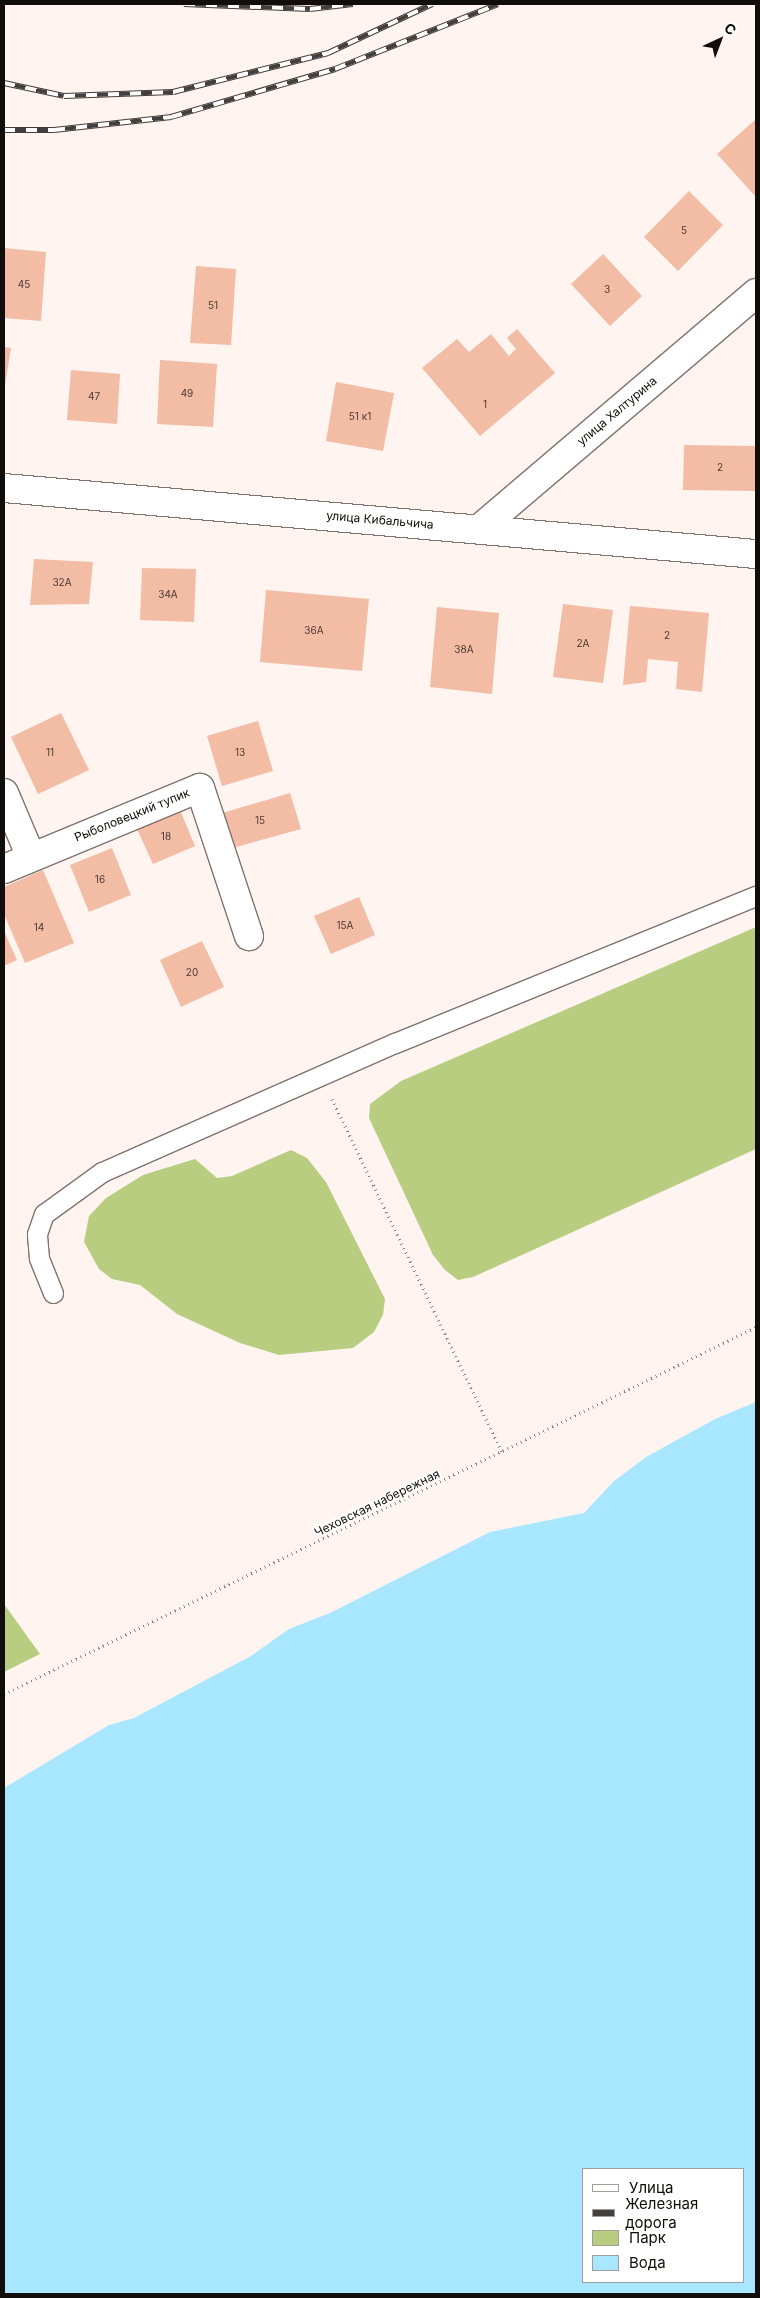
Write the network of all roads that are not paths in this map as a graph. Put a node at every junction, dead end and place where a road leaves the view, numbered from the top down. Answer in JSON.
{"nodes":[{"id":1,"x":756,"y":293,"type":"edge"},
{"id":2,"x":4,"y":488,"type":"edge"},
{"id":3,"x":479,"y":529,"type":"junction"},
{"id":4,"x":756,"y":554,"type":"edge"},
{"id":5,"x":4,"y":793,"type":"edge"},
{"id":6,"x":32,"y":857,"type":"junction"},
{"id":7,"x":4,"y":869,"type":"edge"},
{"id":8,"x":756,"y":896,"type":"edge"},
{"id":9,"x":249,"y":936,"type":"dead end"},
{"id":10,"x":53,"y":1293,"type":"dead end"}],
"edges":[{"from":1,"to":3,"type":"street","name":"улица Халтурина"},
{"from":2,"to":3,"type":"street","name":"улица Кибальчича"},
{"from":3,"to":4,"type":"street","name":"улица Кибальчича"},
{"from":5,"to":6,"type":"street"},
{"from":6,"to":7,"type":"street","name":"Рыболовецкий тупик"},
{"from":6,"to":9,"type":"street","name":"Рыболовецкий тупик"},
{"from":8,"to":10,"type":"lane"}]}
